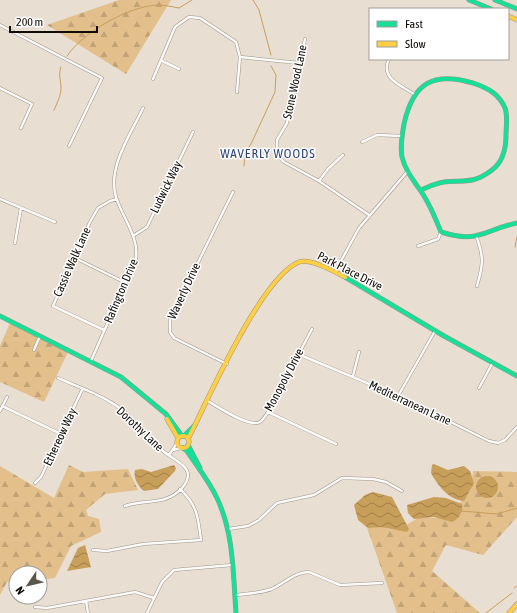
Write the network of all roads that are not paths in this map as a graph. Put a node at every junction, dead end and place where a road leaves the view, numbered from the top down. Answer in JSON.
{"nodes":[{"id":1,"x":469,"y":0,"type":"edge"},
{"id":2,"x":495,"y":0,"type":"edge"},
{"id":3,"x":488,"y":8,"type":"edge"},
{"id":4,"x":517,"y":9,"type":"edge"},
{"id":5,"x":0,"y":25,"type":"edge"},
{"id":6,"x":304,"y":39,"type":"dead end"},
{"id":7,"x":240,"y":57,"type":"junction"},
{"id":8,"x":390,"y":60,"type":"edge"},
{"id":9,"x":162,"y":61,"type":"junction"},
{"id":10,"x":299,"y":62,"type":"junction"},
{"id":11,"x":179,"y":69,"type":"dead end"},
{"id":12,"x":153,"y":79,"type":"dead end"},
{"id":13,"x":0,"y":88,"type":"edge"},
{"id":14,"x":237,"y":92,"type":"dead end"},
{"id":15,"x":414,"y":94,"type":"junction"},
{"id":16,"x":143,"y":108,"type":"dead end"},
{"id":17,"x":20,"y":128,"type":"dead end"},
{"id":18,"x":193,"y":132,"type":"dead end"},
{"id":19,"x":402,"y":136,"type":"junction"},
{"id":20,"x":362,"y":142,"type":"dead end"},
{"id":21,"x":69,"y":146,"type":"dead end"},
{"id":22,"x":343,"y":155,"type":"dead end"},
{"id":23,"x":407,"y":172,"type":"junction"},
{"id":24,"x":319,"y":181,"type":"junction"},
{"id":25,"x":421,"y":190,"type":"junction"},
{"id":26,"x":233,"y":192,"type":"dead end"},
{"id":27,"x":0,"y":199,"type":"edge"},
{"id":28,"x":117,"y":199,"type":"junction"},
{"id":29,"x":21,"y":208,"type":"junction"},
{"id":30,"x":369,"y":215,"type":"junction"},
{"id":31,"x":55,"y":222,"type":"dead end"},
{"id":32,"x":517,"y":223,"type":"edge"},
{"id":33,"x":442,"y":232,"type":"junction"},
{"id":34,"x":133,"y":236,"type":"junction"},
{"id":35,"x":477,"y":238,"type":"junction"},
{"id":36,"x":15,"y":243,"type":"dead end"},
{"id":37,"x":418,"y":246,"type":"dead end"},
{"id":38,"x":75,"y":258,"type":"junction"},
{"id":39,"x":335,"y":272,"type":"junction"},
{"id":40,"x":126,"y":283,"type":"junction"},
{"id":41,"x":477,"y":286,"type":"dead end"},
{"id":42,"x":0,"y":316,"type":"edge"},
{"id":43,"x":312,"y":329,"type":"dead end"},
{"id":44,"x":104,"y":330,"type":"junction"},
{"id":45,"x":435,"y":331,"type":"junction"},
{"id":46,"x":40,"y":336,"type":"junction"},
{"id":47,"x":34,"y":350,"type":"dead end"},
{"id":48,"x":359,"y":352,"type":"dead end"},
{"id":49,"x":298,"y":354,"type":"junction"},
{"id":50,"x":91,"y":361,"type":"junction"},
{"id":51,"x":227,"y":364,"type":"junction"},
{"id":52,"x":492,"y":364,"type":"junction"},
{"id":53,"x":353,"y":376,"type":"junction"},
{"id":54,"x":517,"y":376,"type":"edge"},
{"id":55,"x":58,"y":378,"type":"dead end"},
{"id":56,"x":479,"y":388,"type":"dead end"},
{"id":57,"x":82,"y":390,"type":"junction"},
{"id":58,"x":398,"y":396,"type":"junction"},
{"id":59,"x":7,"y":397,"type":"dead end"},
{"id":60,"x":208,"y":401,"type":"junction"},
{"id":61,"x":2,"y":406,"type":"junction"},
{"id":62,"x":0,"y":411,"type":"edge"},
{"id":63,"x":268,"y":412,"type":"junction"},
{"id":64,"x":196,"y":424,"type":"junction"},
{"id":65,"x":517,"y":427,"type":"edge"},
{"id":66,"x":61,"y":434,"type":"junction"},
{"id":67,"x":180,"y":438,"type":"junction"},
{"id":68,"x":188,"y":439,"type":"junction"},
{"id":69,"x":336,"y":444,"type":"dead end"},
{"id":70,"x":188,"y":445,"type":"junction"},
{"id":71,"x":182,"y":448,"type":"junction"},
{"id":72,"x":172,"y":450,"type":"junction"},
{"id":73,"x":169,"y":455,"type":"junction"},
{"id":74,"x":204,"y":476,"type":"junction"},
{"id":75,"x":35,"y":483,"type":"dead end"},
{"id":76,"x":180,"y":489,"type":"junction"},
{"id":77,"x":402,"y":491,"type":"dead end"},
{"id":78,"x":125,"y":506,"type":"dead end"},
{"id":79,"x":228,"y":529,"type":"junction"},
{"id":80,"x":93,"y":550,"type":"dead end"},
{"id":81,"x":232,"y":565,"type":"junction"},
{"id":82,"x":382,"y":582,"type":"dead end"},
{"id":83,"x":235,"y":595,"type":"junction"},
{"id":84,"x":154,"y":598,"type":"junction"},
{"id":85,"x":86,"y":601,"type":"junction"},
{"id":86,"x":517,"y":604,"type":"edge"},
{"id":87,"x":35,"y":607,"type":"dead end"},
{"id":88,"x":88,"y":613,"type":"edge"},
{"id":89,"x":148,"y":613,"type":"edge"},
{"id":90,"x":236,"y":613,"type":"edge"},
{"id":91,"x":509,"y":613,"type":"edge"}],
"edges":[{"from":1,"to":3,"type":"main road"},
{"from":2,"to":4,"type":"main road"},
{"from":5,"to":21,"type":"street"},
{"from":6,"to":10,"type":"street","name":"Stone Wood Lane"},
{"from":7,"to":9,"type":"street"},
{"from":7,"to":10,"type":"street"},
{"from":7,"to":14,"type":"street"},
{"from":8,"to":15,"type":"street"},
{"from":9,"to":11,"type":"street"},
{"from":9,"to":12,"type":"street"},
{"from":10,"to":24,"type":"street","name":"Stone Wood Lane"},
{"from":13,"to":17,"type":"street"},
{"from":15,"to":19,"type":"main road"},
{"from":15,"to":25,"type":"main road"},
{"from":16,"to":28,"type":"street","name":"Rafington Drive"},
{"from":18,"to":34,"type":"street","name":"Ludwick Way"},
{"from":19,"to":20,"type":"street"},
{"from":19,"to":23,"type":"main road"},
{"from":22,"to":24,"type":"street"},
{"from":23,"to":25,"type":"main road"},
{"from":23,"to":30,"type":"street"},
{"from":24,"to":30,"type":"street","name":"Stone Wood Lane"},
{"from":25,"to":33,"type":"main road"},
{"from":26,"to":51,"type":"street","name":"Waverly Drive"},
{"from":27,"to":29,"type":"street"},
{"from":28,"to":34,"type":"street","name":"Rafington Drive"},
{"from":28,"to":38,"type":"street","name":"Cassie Walk Lane"},
{"from":29,"to":31,"type":"street"},
{"from":29,"to":36,"type":"street"},
{"from":30,"to":39,"type":"street"},
{"from":32,"to":35,"type":"main road"},
{"from":33,"to":35,"type":"main road"},
{"from":33,"to":37,"type":"street"},
{"from":34,"to":40,"type":"street","name":"Rafington Drive"},
{"from":35,"to":41,"type":"street"},
{"from":38,"to":40,"type":"street"},
{"from":38,"to":44,"type":"street","name":"Cassie Walk Lane"},
{"from":39,"to":45,"type":"main road","name":"Park Place Drive"},
{"from":39,"to":51,"type":"main road","name":"Park Place Drive"},
{"from":40,"to":44,"type":"street","name":"Rafington Drive"},
{"from":42,"to":46,"type":"main road"},
{"from":43,"to":49,"type":"street","name":"Monopoly Drive"},
{"from":44,"to":50,"type":"street","name":"Rafington Drive"},
{"from":45,"to":52,"type":"main road","name":"Park Place Drive"},
{"from":45,"to":58,"type":"street"},
{"from":46,"to":47,"type":"street"},
{"from":46,"to":50,"type":"main road"},
{"from":48,"to":53,"type":"street"},
{"from":49,"to":53,"type":"street","name":"Mediterranean Lane"},
{"from":49,"to":63,"type":"street","name":"Monopoly Drive"},
{"from":50,"to":67,"type":"main road"},
{"from":51,"to":60,"type":"main road","name":"Park Place Drive"},
{"from":52,"to":54,"type":"main road","name":"Park Place Drive"},
{"from":52,"to":56,"type":"street"},
{"from":53,"to":58,"type":"street","name":"Mediterranean Lane"},
{"from":55,"to":57,"type":"street","name":"Dorothy Lane"},
{"from":57,"to":66,"type":"street","name":"Ethereow Way"},
{"from":57,"to":73,"type":"street","name":"Dorothy Lane"},
{"from":58,"to":65,"type":"street","name":"Mediterranean Lane"},
{"from":59,"to":61,"type":"street"},
{"from":60,"to":63,"type":"street","name":"Monopoly Drive"},
{"from":60,"to":64,"type":"main road","name":"Park Place Drive"},
{"from":61,"to":62,"type":"street"},
{"from":61,"to":66,"type":"street"},
{"from":63,"to":69,"type":"street"},
{"from":64,"to":67,"type":"main road","name":"Park Place Drive"},
{"from":64,"to":68,"type":"main road","name":"Park Place Drive"},
{"from":66,"to":75,"type":"street","name":"Ethereow Way"},
{"from":67,"to":68,"type":"main road"},
{"from":67,"to":71,"type":"main road"},
{"from":67,"to":72,"type":"street","name":"Park Place Drive"},
{"from":68,"to":70,"type":"main road"},
{"from":70,"to":71,"type":"main road"},
{"from":70,"to":74,"type":"main road"},
{"from":71,"to":72,"type":"street"},
{"from":71,"to":74,"type":"main road"},
{"from":72,"to":73,"type":"street","name":"Park Place Drive"},
{"from":73,"to":76,"type":"street","name":"Dorothy Lane"},
{"from":74,"to":79,"type":"main road"},
{"from":76,"to":78,"type":"street"},
{"from":76,"to":80,"type":"street"},
{"from":77,"to":79,"type":"street"},
{"from":79,"to":81,"type":"main road"},
{"from":81,"to":83,"type":"main road"},
{"from":81,"to":84,"type":"street"},
{"from":82,"to":83,"type":"street"},
{"from":83,"to":90,"type":"main road"},
{"from":84,"to":85,"type":"street"},
{"from":84,"to":89,"type":"street"},
{"from":85,"to":87,"type":"street"},
{"from":85,"to":88,"type":"street"},
{"from":86,"to":91,"type":"main road"}]}
